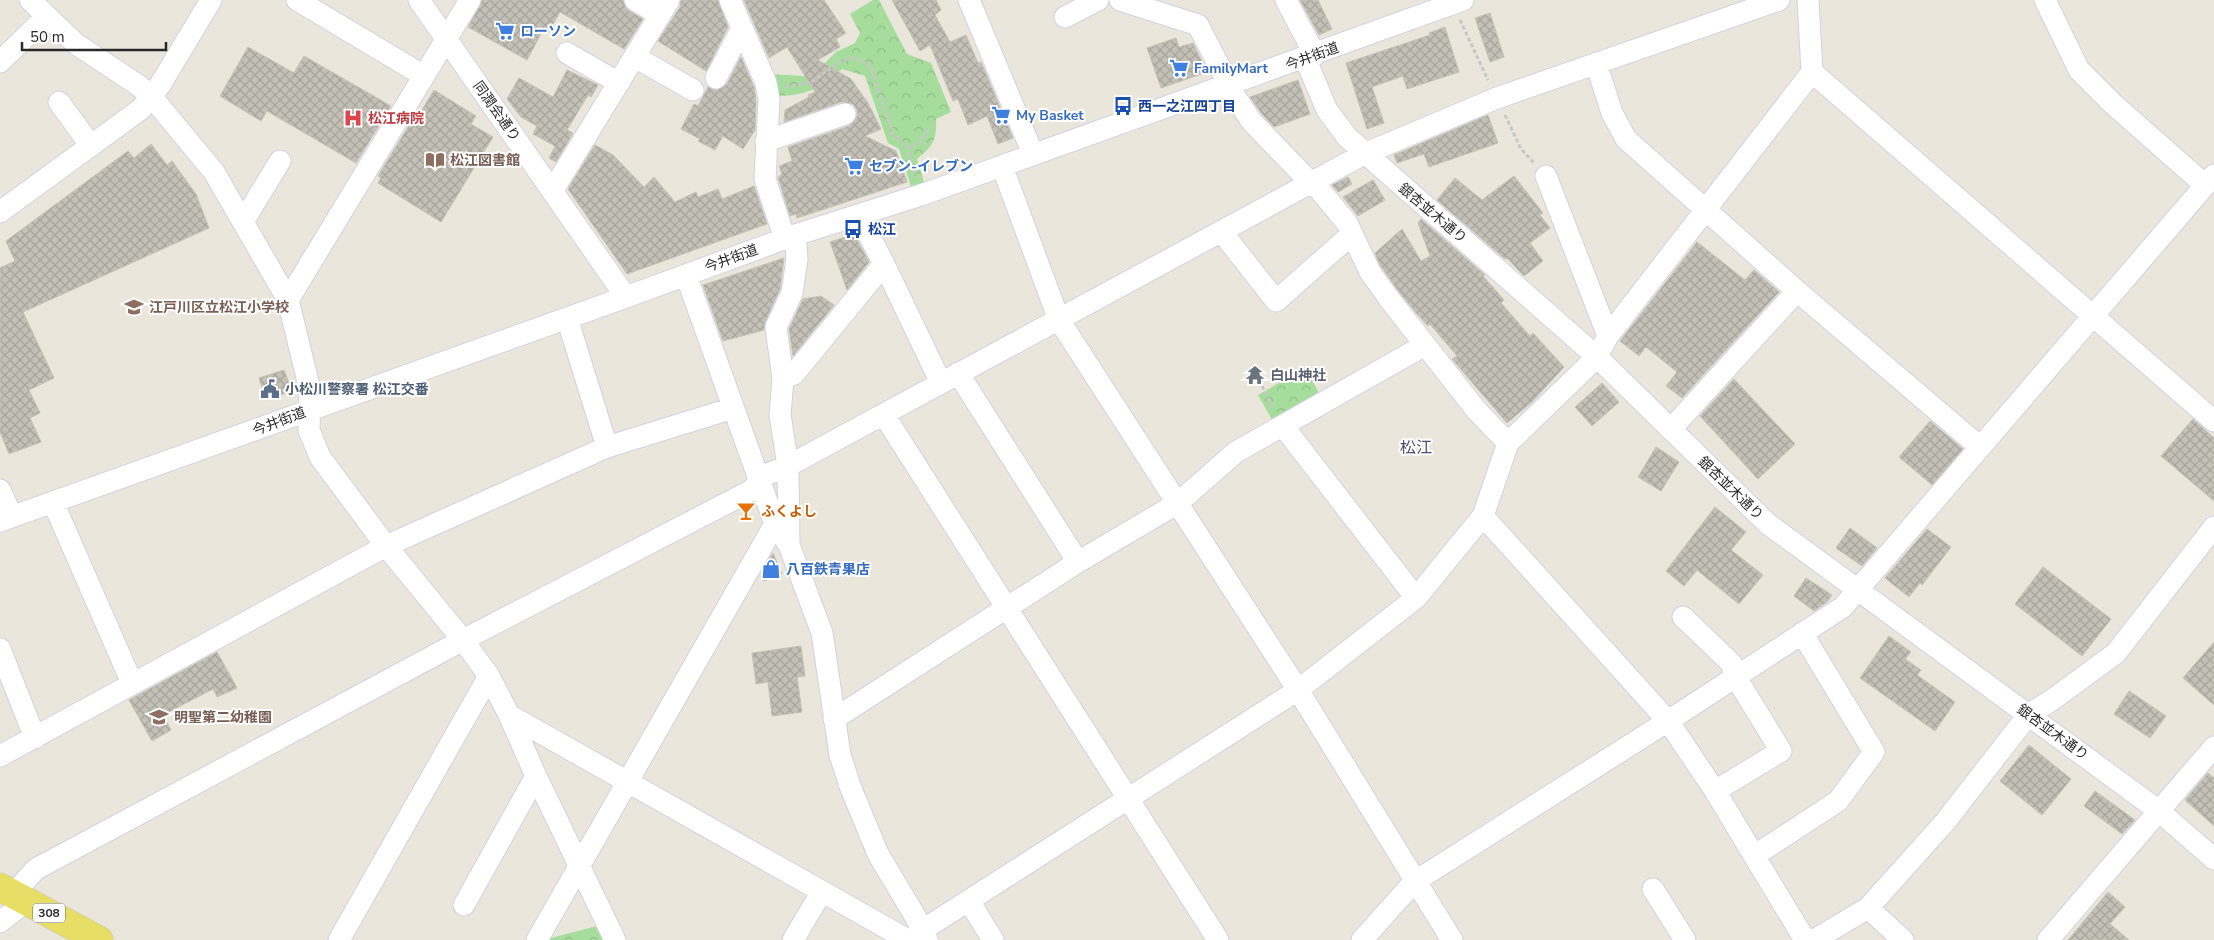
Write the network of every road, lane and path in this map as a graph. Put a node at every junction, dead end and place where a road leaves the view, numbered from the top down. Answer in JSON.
{"nodes":[{"id":1,"x":30,"y":0,"type":"edge"},
{"id":2,"x":211,"y":0,"type":"edge"},
{"id":3,"x":297,"y":0,"type":"edge"},
{"id":4,"x":419,"y":0,"type":"edge"},
{"id":5,"x":470,"y":0,"type":"edge"},
{"id":6,"x":635,"y":0,"type":"edge"},
{"id":7,"x":730,"y":0,"type":"edge"},
{"id":8,"x":969,"y":0,"type":"edge"},
{"id":9,"x":1098,"y":0,"type":"edge"},
{"id":10,"x":1120,"y":0,"type":"edge"},
{"id":11,"x":1286,"y":0,"type":"edge"},
{"id":12,"x":1779,"y":0,"type":"edge"},
{"id":13,"x":1808,"y":0,"type":"edge"},
{"id":14,"x":2045,"y":0,"type":"edge"},
{"id":15,"x":1456,"y":1,"type":"edge"},
{"id":16,"x":1152,"y":5,"type":"edge"},
{"id":17,"x":664,"y":7,"type":"edge"},
{"id":18,"x":46,"y":17,"type":"junction"},
{"id":19,"x":1065,"y":17,"type":"dead end"},
{"id":20,"x":742,"y":28,"type":"junction"},
{"id":21,"x":446,"y":40,"type":"junction"},
{"id":22,"x":566,"y":53,"type":"dead end"},
{"id":23,"x":635,"y":57,"type":"junction"},
{"id":24,"x":1310,"y":57,"type":"junction"},
{"id":25,"x":0,"y":62,"type":"edge"},
{"id":26,"x":1596,"y":63,"type":"junction"},
{"id":27,"x":1812,"y":72,"type":"junction"},
{"id":28,"x":424,"y":76,"type":"junction"},
{"id":29,"x":716,"y":78,"type":"dead end"},
{"id":30,"x":619,"y":82,"type":"junction"},
{"id":31,"x":1230,"y":85,"type":"junction"},
{"id":32,"x":692,"y":90,"type":"dead end"},
{"id":33,"x":151,"y":96,"type":"junction"},
{"id":34,"x":59,"y":102,"type":"dead end"},
{"id":35,"x":845,"y":114,"type":"dead end"},
{"id":36,"x":930,"y":126,"type":"dead end"},
{"id":37,"x":766,"y":141,"type":"junction"},
{"id":38,"x":91,"y":146,"type":"junction"},
{"id":39,"x":907,"y":148,"type":"dead end"},
{"id":40,"x":1033,"y":154,"type":"junction"},
{"id":41,"x":1364,"y":154,"type":"junction"},
{"id":42,"x":280,"y":160,"type":"dead end"},
{"id":43,"x":1002,"y":166,"type":"junction"},
{"id":44,"x":1546,"y":176,"type":"dead end"},
{"id":45,"x":2210,"y":180,"type":"edge"},
{"id":46,"x":1310,"y":182,"type":"junction"},
{"id":47,"x":553,"y":190,"type":"junction"},
{"id":48,"x":1705,"y":209,"type":"junction"},
{"id":49,"x":0,"y":212,"type":"edge"},
{"id":50,"x":859,"y":216,"type":"junction"},
{"id":51,"x":243,"y":222,"type":"junction"},
{"id":52,"x":1221,"y":231,"type":"junction"},
{"id":53,"x":1352,"y":234,"type":"junction"},
{"id":54,"x":789,"y":237,"type":"junction"},
{"id":55,"x":884,"y":264,"type":"junction"},
{"id":56,"x":686,"y":275,"type":"junction"},
{"id":57,"x":1797,"y":291,"type":"junction"},
{"id":58,"x":626,"y":297,"type":"junction"},
{"id":59,"x":288,"y":300,"type":"junction"},
{"id":60,"x":2094,"y":316,"type":"junction"},
{"id":61,"x":567,"y":318,"type":"junction"},
{"id":62,"x":1059,"y":320,"type":"junction"},
{"id":63,"x":1608,"y":336,"type":"junction"},
{"id":64,"x":1425,"y":345,"type":"junction"},
{"id":65,"x":1597,"y":356,"type":"junction"},
{"id":66,"x":950,"y":378,"type":"junction"},
{"id":67,"x":783,"y":379,"type":"junction"},
{"id":68,"x":1262,"y":386,"type":"dead end"},
{"id":69,"x":733,"y":408,"type":"junction"},
{"id":70,"x":310,"y":409,"type":"junction"},
{"id":71,"x":884,"y":415,"type":"junction"},
{"id":72,"x":2214,"y":421,"type":"edge"},
{"id":73,"x":1283,"y":426,"type":"junction"},
{"id":74,"x":1671,"y":429,"type":"junction"},
{"id":75,"x":1508,"y":443,"type":"junction"},
{"id":76,"x":607,"y":447,"type":"junction"},
{"id":77,"x":1980,"y":447,"type":"junction"},
{"id":78,"x":788,"y":466,"type":"junction"},
{"id":79,"x":759,"y":480,"type":"junction"},
{"id":80,"x":0,"y":490,"type":"edge"},
{"id":81,"x":53,"y":502,"type":"junction"},
{"id":82,"x":1178,"y":503,"type":"junction"},
{"id":83,"x":1483,"y":516,"type":"junction"},
{"id":84,"x":6,"y":519,"type":"edge"},
{"id":85,"x":775,"y":524,"type":"junction"},
{"id":86,"x":2214,"y":528,"type":"edge"},
{"id":87,"x":789,"y":545,"type":"junction"},
{"id":88,"x":386,"y":546,"type":"junction"},
{"id":89,"x":1078,"y":562,"type":"junction"},
{"id":90,"x":1858,"y":590,"type":"junction"},
{"id":91,"x":1416,"y":598,"type":"junction"},
{"id":92,"x":1008,"y":608,"type":"junction"},
{"id":93,"x":1683,"y":617,"type":"dead end"},
{"id":94,"x":1802,"y":633,"type":"junction"},
{"id":95,"x":463,"y":640,"type":"junction"},
{"id":96,"x":0,"y":649,"type":"edge"},
{"id":97,"x":489,"y":676,"type":"junction"},
{"id":98,"x":1735,"y":676,"type":"junction"},
{"id":99,"x":132,"y":683,"type":"junction"},
{"id":100,"x":1298,"y":690,"type":"junction"},
{"id":101,"x":2030,"y":714,"type":"junction"},
{"id":102,"x":509,"y":715,"type":"junction"},
{"id":103,"x":834,"y":719,"type":"junction"},
{"id":104,"x":1668,"y":721,"type":"junction"},
{"id":105,"x":35,"y":738,"type":"junction"},
{"id":106,"x":2214,"y":747,"type":"edge"},
{"id":107,"x":0,"y":756,"type":"edge"},
{"id":108,"x":536,"y":776,"type":"junction"},
{"id":109,"x":628,"y":782,"type":"junction"},
{"id":110,"x":1715,"y":791,"type":"junction"},
{"id":111,"x":1130,"y":799,"type":"junction"},
{"id":112,"x":2159,"y":811,"type":"junction"},
{"id":113,"x":1754,"y":856,"type":"junction"},
{"id":114,"x":2214,"y":859,"type":"edge"},
{"id":115,"x":579,"y":866,"type":"junction"},
{"id":116,"x":1414,"y":882,"type":"junction"},
{"id":117,"x":1653,"y":889,"type":"dead end"},
{"id":118,"x":821,"y":892,"type":"junction"},
{"id":119,"x":13,"y":894,"type":"edge"},
{"id":120,"x":969,"y":901,"type":"junction"},
{"id":121,"x":464,"y":905,"type":"dead end"},
{"id":122,"x":1868,"y":908,"type":"junction"},
{"id":123,"x":0,"y":922,"type":"edge"},
{"id":124,"x":917,"y":938,"type":"edge"},
{"id":125,"x":95,"y":939,"type":"edge"},
{"id":126,"x":339,"y":940,"type":"edge"},
{"id":127,"x":536,"y":940,"type":"edge"},
{"id":128,"x":615,"y":940,"type":"edge"},
{"id":129,"x":793,"y":940,"type":"edge"},
{"id":130,"x":993,"y":940,"type":"edge"},
{"id":131,"x":1218,"y":940,"type":"edge"},
{"id":132,"x":1362,"y":940,"type":"edge"},
{"id":133,"x":1452,"y":940,"type":"edge"},
{"id":134,"x":1685,"y":940,"type":"edge"},
{"id":135,"x":1805,"y":940,"type":"edge"},
{"id":136,"x":1814,"y":940,"type":"edge"},
{"id":137,"x":1903,"y":940,"type":"edge"},
{"id":138,"x":2048,"y":940,"type":"edge"}],
"edges":[{"from":1,"to":18,"type":"street"},
{"from":2,"to":33,"type":"street"},
{"from":3,"to":28,"type":"street"},
{"from":4,"to":21,"type":"street","name":"同潤会通り"},
{"from":5,"to":21,"type":"street"},
{"from":6,"to":17,"type":"street"},
{"from":7,"to":20,"type":"street"},
{"from":8,"to":40,"type":"street"},
{"from":9,"to":19,"type":"street"},
{"from":10,"to":16,"type":"street"},
{"from":11,"to":24,"type":"street","name":"銀杏並木通り"},
{"from":12,"to":26,"type":"street"},
{"from":13,"to":27,"type":"street"},
{"from":14,"to":45,"type":"street"},
{"from":15,"to":24,"type":"street","name":"今井街道"},
{"from":16,"to":31,"type":"street"},
{"from":17,"to":23,"type":"street"},
{"from":18,"to":25,"type":"street"},
{"from":18,"to":33,"type":"street"},
{"from":20,"to":29,"type":"street"},
{"from":20,"to":37,"type":"street"},
{"from":21,"to":28,"type":"street"},
{"from":21,"to":47,"type":"street","name":"同潤会通り"},
{"from":22,"to":30,"type":"street"},
{"from":23,"to":30,"type":"street"},
{"from":23,"to":32,"type":"street"},
{"from":24,"to":31,"type":"street","name":"今井街道"},
{"from":24,"to":41,"type":"street","name":"銀杏並木通り"},
{"from":26,"to":41,"type":"street"},
{"from":26,"to":48,"type":"street"},
{"from":27,"to":48,"type":"street"},
{"from":27,"to":60,"type":"street"},
{"from":28,"to":59,"type":"street"},
{"from":30,"to":47,"type":"street"},
{"from":31,"to":40,"type":"street","name":"今井街道"},
{"from":31,"to":46,"type":"street"},
{"from":33,"to":38,"type":"street"},
{"from":33,"to":51,"type":"street"},
{"from":34,"to":38,"type":"street"},
{"from":35,"to":37,"type":"street"},
{"from":36,"to":39,"type":"path"},
{"from":37,"to":54,"type":"street"},
{"from":38,"to":49,"type":"street"},
{"from":40,"to":43,"type":"street","name":"今井街道"},
{"from":41,"to":46,"type":"street"},
{"from":41,"to":65,"type":"street","name":"銀杏並木通り"},
{"from":42,"to":51,"type":"street"},
{"from":43,"to":50,"type":"street","name":"今井街道"},
{"from":43,"to":62,"type":"street"},
{"from":44,"to":63,"type":"street"},
{"from":45,"to":60,"type":"street"},
{"from":46,"to":52,"type":"street"},
{"from":46,"to":53,"type":"street"},
{"from":47,"to":58,"type":"street","name":"同潤会通り"},
{"from":48,"to":57,"type":"street"},
{"from":48,"to":63,"type":"street"},
{"from":50,"to":54,"type":"street","name":"今井街道"},
{"from":50,"to":55,"type":"street"},
{"from":51,"to":59,"type":"street"},
{"from":52,"to":53,"type":"street"},
{"from":52,"to":62,"type":"street"},
{"from":53,"to":64,"type":"street"},
{"from":54,"to":56,"type":"street","name":"今井街道"},
{"from":54,"to":67,"type":"street"},
{"from":55,"to":66,"type":"street"},
{"from":55,"to":67,"type":"street"},
{"from":56,"to":58,"type":"street","name":"今井街道"},
{"from":56,"to":69,"type":"street"},
{"from":57,"to":74,"type":"street"},
{"from":57,"to":77,"type":"street"},
{"from":58,"to":61,"type":"street","name":"今井街道"},
{"from":59,"to":70,"type":"street"},
{"from":60,"to":72,"type":"street"},
{"from":60,"to":77,"type":"street"},
{"from":61,"to":70,"type":"street","name":"今井街道"},
{"from":61,"to":76,"type":"street"},
{"from":62,"to":66,"type":"street"},
{"from":62,"to":82,"type":"street"},
{"from":63,"to":65,"type":"street"},
{"from":64,"to":73,"type":"street"},
{"from":64,"to":75,"type":"street"},
{"from":65,"to":74,"type":"street","name":"銀杏並木通り"},
{"from":65,"to":75,"type":"street"},
{"from":66,"to":71,"type":"street"},
{"from":66,"to":89,"type":"street"},
{"from":67,"to":78,"type":"street"},
{"from":68,"to":73,"type":"path"},
{"from":69,"to":76,"type":"street"},
{"from":69,"to":79,"type":"street"},
{"from":70,"to":81,"type":"street","name":"今井街道"},
{"from":70,"to":88,"type":"street"},
{"from":71,"to":78,"type":"street"},
{"from":71,"to":92,"type":"street"},
{"from":73,"to":82,"type":"street"},
{"from":73,"to":91,"type":"street"},
{"from":74,"to":90,"type":"street","name":"銀杏並木通り"},
{"from":75,"to":83,"type":"street"},
{"from":76,"to":88,"type":"street"},
{"from":77,"to":90,"type":"street"},
{"from":78,"to":79,"type":"street"},
{"from":78,"to":87,"type":"street"},
{"from":79,"to":85,"type":"street"},
{"from":79,"to":95,"type":"street"},
{"from":80,"to":84,"type":"street"},
{"from":81,"to":84,"type":"street","name":"今井街道"},
{"from":81,"to":99,"type":"street"},
{"from":82,"to":89,"type":"street"},
{"from":82,"to":100,"type":"street"},
{"from":83,"to":91,"type":"street"},
{"from":83,"to":104,"type":"street"},
{"from":85,"to":87,"type":"street"},
{"from":85,"to":109,"type":"street"},
{"from":86,"to":101,"type":"street"},
{"from":87,"to":103,"type":"street"},
{"from":88,"to":95,"type":"street"},
{"from":88,"to":99,"type":"street"},
{"from":89,"to":92,"type":"street"},
{"from":90,"to":94,"type":"street"},
{"from":90,"to":101,"type":"street","name":"銀杏並木通り"},
{"from":91,"to":100,"type":"street"},
{"from":92,"to":103,"type":"street"},
{"from":92,"to":111,"type":"street"},
{"from":93,"to":98,"type":"street"},
{"from":94,"to":98,"type":"street"},
{"from":94,"to":113,"type":"street"},
{"from":95,"to":97,"type":"street"},
{"from":95,"to":119,"type":"street"},
{"from":96,"to":105,"type":"street"},
{"from":97,"to":102,"type":"street"},
{"from":97,"to":126,"type":"street"},
{"from":98,"to":104,"type":"street"},
{"from":98,"to":110,"type":"street"},
{"from":99,"to":105,"type":"street"},
{"from":100,"to":111,"type":"street"},
{"from":100,"to":116,"type":"street"},
{"from":101,"to":112,"type":"street","name":"銀杏並木通り"},
{"from":101,"to":122,"type":"street"},
{"from":102,"to":108,"type":"street"},
{"from":102,"to":109,"type":"street"},
{"from":103,"to":124,"type":"street"},
{"from":104,"to":110,"type":"street"},
{"from":104,"to":116,"type":"street"},
{"from":105,"to":107,"type":"street"},
{"from":106,"to":112,"type":"street"},
{"from":108,"to":115,"type":"street"},
{"from":108,"to":121,"type":"street"},
{"from":109,"to":115,"type":"street"},
{"from":109,"to":118,"type":"street"},
{"from":110,"to":113,"type":"street"},
{"from":111,"to":120,"type":"street"},
{"from":111,"to":131,"type":"street"},
{"from":112,"to":114,"type":"street","name":"銀杏並木通り"},
{"from":112,"to":138,"type":"street"},
{"from":113,"to":135,"type":"street"},
{"from":115,"to":127,"type":"street"},
{"from":115,"to":128,"type":"street"},
{"from":116,"to":132,"type":"street"},
{"from":116,"to":133,"type":"street"},
{"from":117,"to":134,"type":"street"},
{"from":118,"to":124,"type":"street"},
{"from":118,"to":129,"type":"street"},
{"from":119,"to":123,"type":"street"},
{"from":119,"to":125,"type":"main road","number":"308"},
{"from":120,"to":124,"type":"street"},
{"from":120,"to":130,"type":"street"},
{"from":122,"to":136,"type":"street"},
{"from":122,"to":137,"type":"street"}]}
